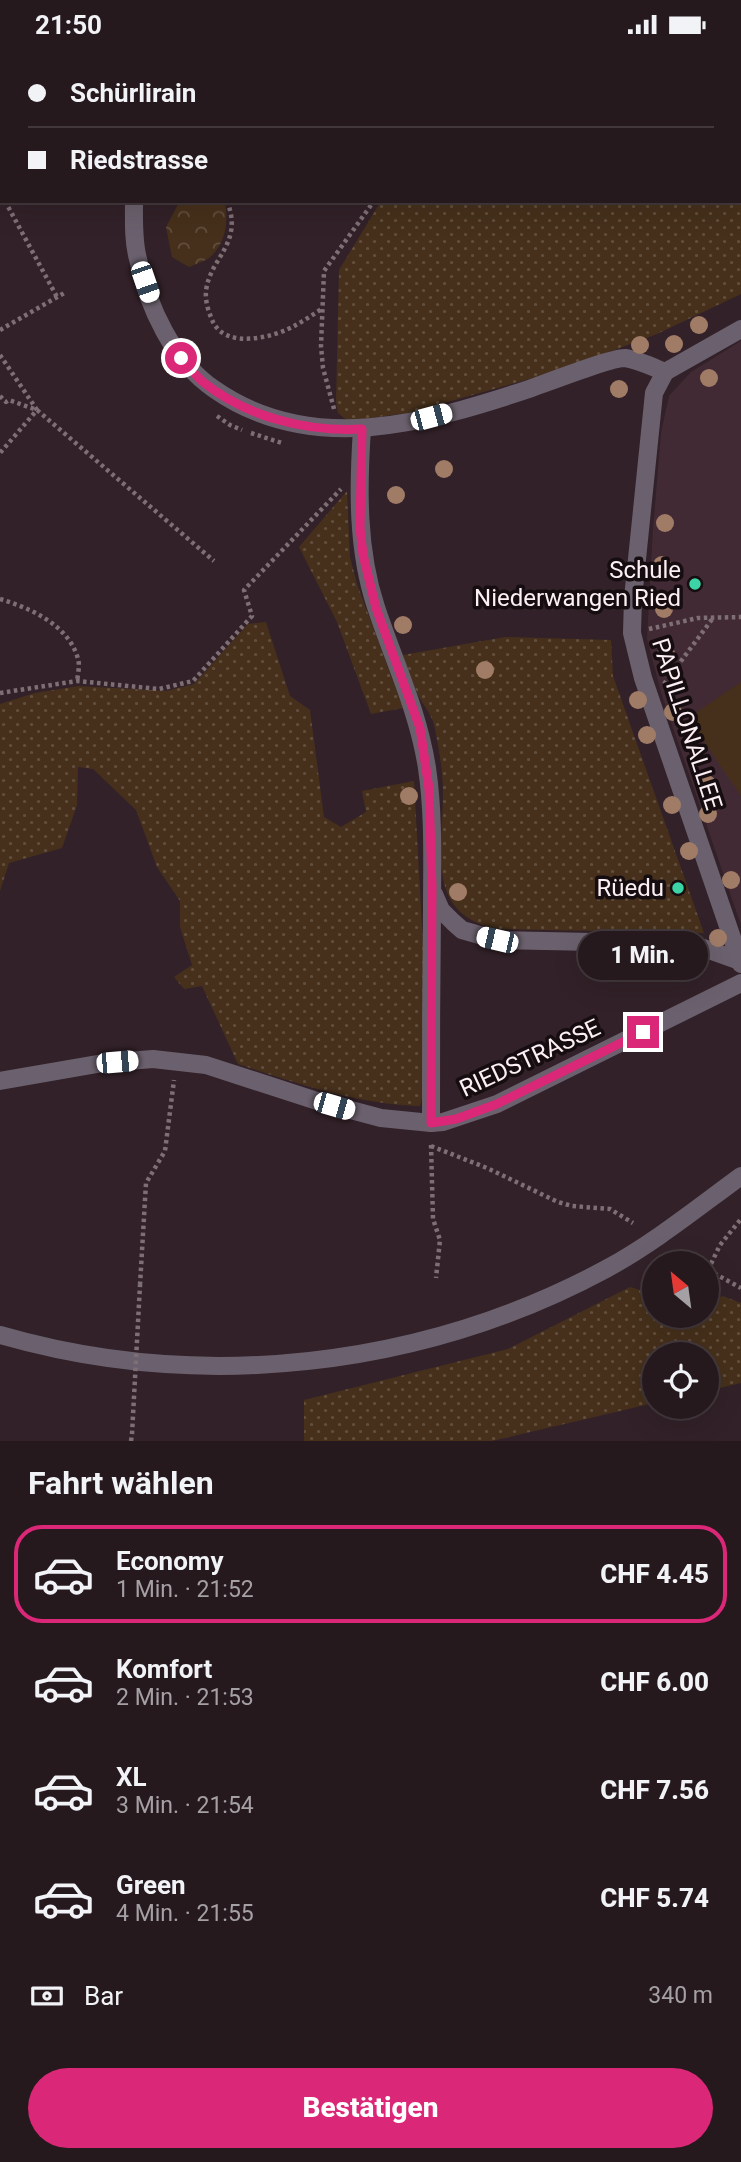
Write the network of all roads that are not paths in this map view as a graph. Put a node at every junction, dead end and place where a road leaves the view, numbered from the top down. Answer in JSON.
{"nodes":[{"id":1,"x":134,"y":203,"type":"edge"},
{"id":2,"x":741,"y":328,"type":"edge"},
{"id":3,"x":665,"y":372,"type":"junction"},
{"id":4,"x":362,"y":429,"type":"junction"},
{"id":5,"x":432,"y":887,"type":"junction"},
{"id":6,"x":740,"y":963,"type":"edge"},
{"id":7,"x":741,"y":983,"type":"edge"},
{"id":8,"x":0,"y":1081,"type":"edge"},
{"id":9,"x":431,"y":1123,"type":"junction"},
{"id":10,"x":741,"y":1176,"type":"edge"},
{"id":11,"x":0,"y":1335,"type":"edge"}],
"edges":[{"from":1,"to":4,"type":"street"},
{"from":2,"to":3,"type":"street"},
{"from":3,"to":4,"type":"street"},
{"from":3,"to":6,"type":"street","name":"PAPILLONALLEE"},
{"from":4,"to":5,"type":"street"},
{"from":5,"to":6,"type":"street"},
{"from":5,"to":9,"type":"street"},
{"from":7,"to":9,"type":"street","name":"RIEDSTRASSE"},
{"from":8,"to":9,"type":"street","name":"RIEDSTRASSE"},
{"from":10,"to":11,"type":"street"}]}
